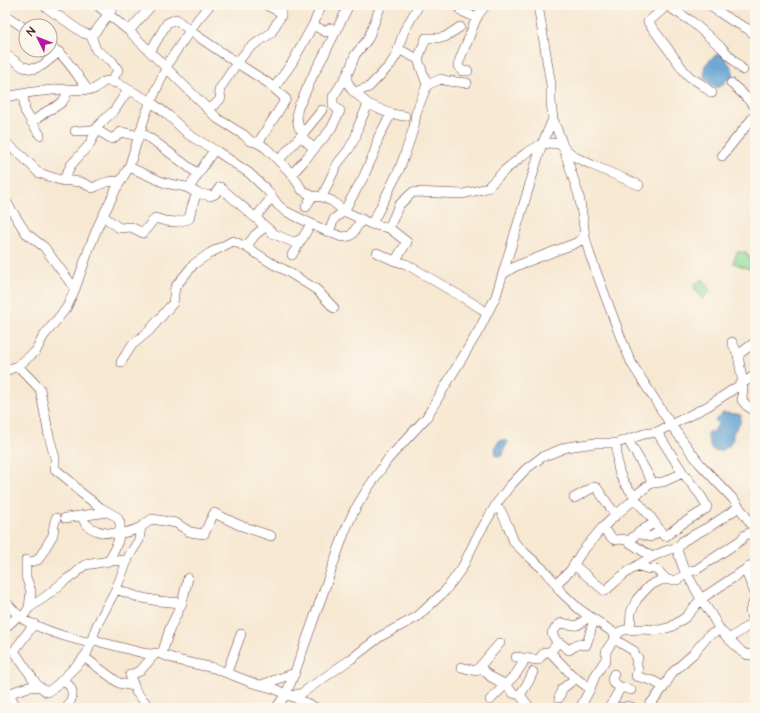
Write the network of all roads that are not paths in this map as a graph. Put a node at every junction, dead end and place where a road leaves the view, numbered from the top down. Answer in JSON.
{"nodes":[{"id":1,"x":43,"y":5,"type":"edge"},
{"id":2,"x":97,"y":5,"type":"edge"},
{"id":3,"x":115,"y":5,"type":"edge"},
{"id":4,"x":152,"y":5,"type":"edge"},
{"id":5,"x":210,"y":5,"type":"edge"},
{"id":6,"x":266,"y":5,"type":"edge"},
{"id":7,"x":322,"y":5,"type":"edge"},
{"id":8,"x":349,"y":5,"type":"edge"},
{"id":9,"x":381,"y":5,"type":"edge"},
{"id":10,"x":419,"y":5,"type":"edge"},
{"id":11,"x":487,"y":5,"type":"edge"},
{"id":12,"x":538,"y":5,"type":"edge"},
{"id":13,"x":666,"y":5,"type":"edge"},
{"id":14,"x":710,"y":5,"type":"edge"},
{"id":15,"x":283,"y":8,"type":"edge"},
{"id":16,"x":461,"y":11,"type":"dead end"},
{"id":17,"x":108,"y":14,"type":"junction"},
{"id":18,"x":5,"y":16,"type":"edge"},
{"id":19,"x":477,"y":18,"type":"junction"},
{"id":20,"x":18,"y":24,"type":"edge"},
{"id":21,"x":313,"y":25,"type":"junction"},
{"id":22,"x":460,"y":27,"type":"dead end"},
{"id":23,"x":129,"y":31,"type":"junction"},
{"id":24,"x":190,"y":31,"type":"junction"},
{"id":25,"x":337,"y":31,"type":"junction"},
{"id":26,"x":91,"y":35,"type":"junction"},
{"id":27,"x":755,"y":36,"type":"edge"},
{"id":28,"x":398,"y":49,"type":"junction"},
{"id":29,"x":59,"y":52,"type":"joint"},
{"id":30,"x":150,"y":52,"type":"junction"},
{"id":31,"x":5,"y":54,"type":"edge"},
{"id":32,"x":418,"y":58,"type":"junction"},
{"id":33,"x":237,"y":63,"type":"junction"},
{"id":34,"x":166,"y":68,"type":"junction"},
{"id":35,"x":468,"y":70,"type":"dead end"},
{"id":36,"x":743,"y":70,"type":"dead end"},
{"id":37,"x":347,"y":75,"type":"junction"},
{"id":38,"x":111,"y":82,"type":"junction"},
{"id":39,"x":467,"y":83,"type":"dead end"},
{"id":40,"x":731,"y":83,"type":"dead end"},
{"id":41,"x":427,"y":85,"type":"junction"},
{"id":42,"x":274,"y":88,"type":"junction"},
{"id":43,"x":68,"y":89,"type":"junction"},
{"id":44,"x":88,"y":90,"type":"junction"},
{"id":45,"x":128,"y":90,"type":"junction"},
{"id":46,"x":355,"y":92,"type":"junction"},
{"id":47,"x":24,"y":94,"type":"junction"},
{"id":48,"x":712,"y":94,"type":"dead end"},
{"id":49,"x":5,"y":96,"type":"edge"},
{"id":50,"x":286,"y":99,"type":"junction"},
{"id":51,"x":151,"y":102,"type":"junction"},
{"id":52,"x":368,"y":104,"type":"junction"},
{"id":53,"x":299,"y":105,"type":"junction"},
{"id":54,"x":755,"y":107,"type":"edge"},
{"id":55,"x":207,"y":109,"type":"junction"},
{"id":56,"x":322,"y":110,"type":"dead end"},
{"id":57,"x":391,"y":114,"type":"junction"},
{"id":58,"x":755,"y":115,"type":"edge"},
{"id":59,"x":405,"y":116,"type":"dead end"},
{"id":60,"x":553,"y":119,"type":"junction"},
{"id":61,"x":31,"y":122,"type":"junction"},
{"id":62,"x":97,"y":130,"type":"junction"},
{"id":63,"x":75,"y":132,"type":"dead end"},
{"id":64,"x":139,"y":134,"type":"junction"},
{"id":65,"x":303,"y":134,"type":"junction"},
{"id":66,"x":40,"y":135,"type":"dead end"},
{"id":67,"x":5,"y":142,"type":"edge"},
{"id":68,"x":258,"y":143,"type":"junction"},
{"id":69,"x":542,"y":144,"type":"junction"},
{"id":70,"x":562,"y":146,"type":"junction"},
{"id":71,"x":314,"y":149,"type":"junction"},
{"id":72,"x":214,"y":150,"type":"junction"},
{"id":73,"x":722,"y":156,"type":"dead end"},
{"id":74,"x":279,"y":160,"type":"junction"},
{"id":75,"x":129,"y":167,"type":"junction"},
{"id":76,"x":198,"y":174,"type":"junction"},
{"id":77,"x":292,"y":174,"type":"junction"},
{"id":78,"x":63,"y":181,"type":"junction"},
{"id":79,"x":121,"y":181,"type":"junction"},
{"id":80,"x":639,"y":185,"type":"dead end"},
{"id":81,"x":193,"y":190,"type":"junction"},
{"id":82,"x":312,"y":196,"type":"junction"},
{"id":83,"x":272,"y":197,"type":"junction"},
{"id":84,"x":322,"y":197,"type":"junction"},
{"id":85,"x":5,"y":200,"type":"edge"},
{"id":86,"x":306,"y":207,"type":"dead end"},
{"id":87,"x":344,"y":211,"type":"junction"},
{"id":88,"x":103,"y":216,"type":"junction"},
{"id":89,"x":256,"y":217,"type":"junction"},
{"id":90,"x":362,"y":219,"type":"junction"},
{"id":91,"x":311,"y":224,"type":"junction"},
{"id":92,"x":371,"y":224,"type":"junction"},
{"id":93,"x":265,"y":227,"type":"junction"},
{"id":94,"x":389,"y":228,"type":"junction"},
{"id":95,"x":329,"y":232,"type":"junction"},
{"id":96,"x":585,"y":237,"type":"junction"},
{"id":97,"x":303,"y":238,"type":"junction"},
{"id":98,"x":246,"y":247,"type":"junction"},
{"id":99,"x":377,"y":253,"type":"dead end"},
{"id":100,"x":292,"y":255,"type":"dead end"},
{"id":101,"x":395,"y":262,"type":"junction"},
{"id":102,"x":503,"y":274,"type":"junction"},
{"id":103,"x":75,"y":289,"type":"junction"},
{"id":104,"x":334,"y":308,"type":"dead end"},
{"id":105,"x":487,"y":314,"type":"junction"},
{"id":106,"x":732,"y":342,"type":"dead end"},
{"id":107,"x":755,"y":342,"type":"edge"},
{"id":108,"x":738,"y":355,"type":"junction"},
{"id":109,"x":121,"y":362,"type":"dead end"},
{"id":110,"x":18,"y":366,"type":"junction"},
{"id":111,"x":5,"y":371,"type":"edge"},
{"id":112,"x":755,"y":375,"type":"edge"},
{"id":113,"x":743,"y":384,"type":"junction"},
{"id":114,"x":755,"y":411,"type":"edge"},
{"id":115,"x":671,"y":425,"type":"junction"},
{"id":116,"x":657,"y":432,"type":"junction"},
{"id":117,"x":628,"y":440,"type":"junction"},
{"id":118,"x":617,"y":443,"type":"junction"},
{"id":119,"x":683,"y":473,"type":"junction"},
{"id":120,"x":653,"y":482,"type":"junction"},
{"id":121,"x":634,"y":497,"type":"junction"},
{"id":122,"x":574,"y":498,"type":"dead end"},
{"id":123,"x":495,"y":507,"type":"junction"},
{"id":124,"x":739,"y":507,"type":"junction"},
{"id":125,"x":108,"y":512,"type":"junction"},
{"id":126,"x":616,"y":515,"type":"junction"},
{"id":127,"x":81,"y":516,"type":"junction"},
{"id":128,"x":141,"y":527,"type":"junction"},
{"id":129,"x":657,"y":527,"type":"junction"},
{"id":130,"x":602,"y":528,"type":"junction"},
{"id":131,"x":755,"y":528,"type":"edge"},
{"id":132,"x":120,"y":534,"type":"junction"},
{"id":133,"x":271,"y":536,"type":"dead end"},
{"id":134,"x":629,"y":541,"type":"junction"},
{"id":135,"x":678,"y":547,"type":"junction"},
{"id":136,"x":652,"y":557,"type":"junction"},
{"id":137,"x":128,"y":560,"type":"junction"},
{"id":138,"x":109,"y":561,"type":"junction"},
{"id":139,"x":755,"y":563,"type":"edge"},
{"id":140,"x":574,"y":565,"type":"junction"},
{"id":141,"x":638,"y":566,"type":"junction"},
{"id":142,"x":745,"y":570,"type":"junction"},
{"id":143,"x":686,"y":573,"type":"junction"},
{"id":144,"x":188,"y":578,"type":"dead end"},
{"id":145,"x":667,"y":580,"type":"junction"},
{"id":146,"x":556,"y":584,"type":"junction"},
{"id":147,"x":116,"y":590,"type":"junction"},
{"id":148,"x":755,"y":593,"type":"edge"},
{"id":149,"x":700,"y":599,"type":"junction"},
{"id":150,"x":755,"y":599,"type":"edge"},
{"id":151,"x":5,"y":601,"type":"edge"},
{"id":152,"x":182,"y":603,"type":"junction"},
{"id":153,"x":29,"y":608,"type":"junction"},
{"id":154,"x":20,"y":617,"type":"junction"},
{"id":155,"x":592,"y":617,"type":"junction"},
{"id":156,"x":34,"y":624,"type":"junction"},
{"id":157,"x":754,"y":625,"type":"edge"},
{"id":158,"x":5,"y":628,"type":"edge"},
{"id":159,"x":630,"y":630,"type":"junction"},
{"id":160,"x":720,"y":630,"type":"junction"},
{"id":161,"x":241,"y":634,"type":"dead end"},
{"id":162,"x":615,"y":637,"type":"junction"},
{"id":163,"x":729,"y":640,"type":"junction"},
{"id":164,"x":92,"y":641,"type":"junction"},
{"id":165,"x":557,"y":642,"type":"junction"},
{"id":166,"x":500,"y":643,"type":"dead end"},
{"id":167,"x":550,"y":652,"type":"junction"},
{"id":168,"x":755,"y":653,"type":"edge"},
{"id":169,"x":158,"y":654,"type":"junction"},
{"id":170,"x":84,"y":657,"type":"junction"},
{"id":171,"x":461,"y":667,"type":"dead end"},
{"id":172,"x":480,"y":667,"type":"junction"},
{"id":173,"x":227,"y":672,"type":"junction"},
{"id":174,"x":533,"y":672,"type":"dead end"},
{"id":175,"x":295,"y":673,"type":"junction"},
{"id":176,"x":614,"y":674,"type":"dead end"},
{"id":177,"x":576,"y":678,"type":"junction"},
{"id":178,"x":63,"y":679,"type":"junction"},
{"id":179,"x":261,"y":685,"type":"junction"},
{"id":180,"x":506,"y":685,"type":"junction"},
{"id":181,"x":38,"y":686,"type":"junction"},
{"id":182,"x":134,"y":686,"type":"junction"},
{"id":183,"x":621,"y":687,"type":"junction"},
{"id":184,"x":664,"y":687,"type":"junction"},
{"id":185,"x":590,"y":689,"type":"junction"},
{"id":186,"x":631,"y":690,"type":"dead end"},
{"id":187,"x":7,"y":694,"type":"edge"},
{"id":188,"x":288,"y":695,"type":"junction"},
{"id":189,"x":520,"y":695,"type":"junction"},
{"id":190,"x":559,"y":698,"type":"dead end"},
{"id":191,"x":490,"y":700,"type":"dead end"},
{"id":192,"x":145,"y":702,"type":"dead end"},
{"id":193,"x":310,"y":707,"type":"edge"},
{"id":194,"x":610,"y":707,"type":"edge"},
{"id":195,"x":17,"y":708,"type":"edge"},
{"id":196,"x":68,"y":708,"type":"edge"},
{"id":197,"x":276,"y":708,"type":"edge"},
{"id":198,"x":530,"y":708,"type":"edge"},
{"id":199,"x":580,"y":708,"type":"edge"},
{"id":200,"x":634,"y":708,"type":"edge"},
{"id":201,"x":647,"y":708,"type":"edge"}],
"edges":[{"from":1,"to":26,"type":"street"},
{"from":2,"to":17,"type":"street"},
{"from":3,"to":17,"type":"street"},
{"from":4,"to":23,"type":"street"},
{"from":5,"to":24,"type":"street"},
{"from":6,"to":15,"type":"street"},
{"from":7,"to":21,"type":"street"},
{"from":8,"to":25,"type":"street"},
{"from":9,"to":37,"type":"street"},
{"from":10,"to":28,"type":"street"},
{"from":11,"to":19,"type":"street"},
{"from":12,"to":60,"type":"street"},
{"from":13,"to":36,"type":"street"},
{"from":13,"to":48,"type":"street"},
{"from":14,"to":27,"type":"street"},
{"from":15,"to":33,"type":"street"},
{"from":16,"to":19,"type":"street"},
{"from":17,"to":23,"type":"street"},
{"from":17,"to":26,"type":"street"},
{"from":18,"to":20,"type":"street"},
{"from":19,"to":35,"type":"street"},
{"from":21,"to":25,"type":"street"},
{"from":21,"to":42,"type":"street"},
{"from":22,"to":32,"type":"street"},
{"from":23,"to":30,"type":"street"},
{"from":24,"to":30,"type":"street"},
{"from":24,"to":33,"type":"street"},
{"from":24,"to":34,"type":"street"},
{"from":25,"to":53,"type":"street"},
{"from":26,"to":38,"type":"street"},
{"from":28,"to":32,"type":"street"},
{"from":28,"to":46,"type":"street"},
{"from":29,"to":31,"type":"street"},
{"from":29,"to":44,"type":"street"},
{"from":30,"to":34,"type":"street"},
{"from":32,"to":41,"type":"street"},
{"from":33,"to":42,"type":"street"},
{"from":33,"to":55,"type":"street"},
{"from":34,"to":51,"type":"street"},
{"from":34,"to":55,"type":"street"},
{"from":37,"to":46,"type":"street"},
{"from":37,"to":71,"type":"street"},
{"from":38,"to":44,"type":"street"},
{"from":38,"to":45,"type":"street"},
{"from":39,"to":41,"type":"street"},
{"from":40,"to":54,"type":"street"},
{"from":41,"to":92,"type":"street"},
{"from":42,"to":50,"type":"street"},
{"from":43,"to":44,"type":"street"},
{"from":43,"to":47,"type":"street"},
{"from":43,"to":61,"type":"street"},
{"from":45,"to":51,"type":"street"},
{"from":45,"to":62,"type":"street"},
{"from":46,"to":52,"type":"street"},
{"from":47,"to":49,"type":"street"},
{"from":47,"to":61,"type":"street"},
{"from":50,"to":53,"type":"street"},
{"from":50,"to":68,"type":"street"},
{"from":51,"to":64,"type":"street"},
{"from":51,"to":72,"type":"street"},
{"from":52,"to":57,"type":"street"},
{"from":52,"to":84,"type":"street"},
{"from":53,"to":65,"type":"street"},
{"from":55,"to":68,"type":"street"},
{"from":56,"to":65,"type":"street"},
{"from":57,"to":59,"type":"street"},
{"from":57,"to":87,"type":"street"},
{"from":58,"to":73,"type":"street"},
{"from":60,"to":69,"type":"street"},
{"from":60,"to":70,"type":"street"},
{"from":61,"to":66,"type":"street"},
{"from":62,"to":63,"type":"street"},
{"from":62,"to":64,"type":"street"},
{"from":62,"to":78,"type":"street"},
{"from":64,"to":75,"type":"street"},
{"from":64,"to":76,"type":"street"},
{"from":65,"to":71,"type":"street"},
{"from":65,"to":74,"type":"street"},
{"from":67,"to":78,"type":"street"},
{"from":68,"to":74,"type":"street"},
{"from":69,"to":70,"type":"street"},
{"from":69,"to":94,"type":"street"},
{"from":69,"to":102,"type":"street"},
{"from":70,"to":80,"type":"street"},
{"from":70,"to":96,"type":"street"},
{"from":71,"to":77,"type":"street"},
{"from":72,"to":76,"type":"street"},
{"from":72,"to":83,"type":"street"},
{"from":74,"to":77,"type":"street"},
{"from":75,"to":79,"type":"street"},
{"from":75,"to":81,"type":"street"},
{"from":76,"to":81,"type":"street"},
{"from":77,"to":82,"type":"street"},
{"from":78,"to":79,"type":"street"},
{"from":79,"to":88,"type":"street"},
{"from":81,"to":88,"type":"street"},
{"from":81,"to":89,"type":"street"},
{"from":82,"to":84,"type":"street"},
{"from":82,"to":86,"type":"street"},
{"from":83,"to":89,"type":"street"},
{"from":83,"to":91,"type":"street"},
{"from":84,"to":87,"type":"street"},
{"from":85,"to":103,"type":"street"},
{"from":87,"to":90,"type":"street"},
{"from":87,"to":95,"type":"street"},
{"from":88,"to":103,"type":"street"},
{"from":89,"to":93,"type":"street"},
{"from":90,"to":92,"type":"street"},
{"from":90,"to":95,"type":"street"},
{"from":91,"to":95,"type":"street"},
{"from":91,"to":97,"type":"street"},
{"from":92,"to":94,"type":"street"},
{"from":93,"to":97,"type":"street"},
{"from":93,"to":98,"type":"street"},
{"from":94,"to":101,"type":"street"},
{"from":96,"to":102,"type":"street"},
{"from":96,"to":115,"type":"street"},
{"from":97,"to":100,"type":"street"},
{"from":98,"to":104,"type":"street"},
{"from":98,"to":109,"type":"street"},
{"from":99,"to":101,"type":"street"},
{"from":101,"to":105,"type":"street"},
{"from":102,"to":105,"type":"street"},
{"from":103,"to":110,"type":"street"},
{"from":105,"to":175,"type":"street"},
{"from":106,"to":108,"type":"street"},
{"from":107,"to":108,"type":"street"},
{"from":108,"to":113,"type":"street"},
{"from":110,"to":111,"type":"street"},
{"from":110,"to":125,"type":"street"},
{"from":112,"to":113,"type":"street"},
{"from":113,"to":114,"type":"street"},
{"from":113,"to":115,"type":"street"},
{"from":115,"to":116,"type":"street"},
{"from":115,"to":124,"type":"street"},
{"from":116,"to":117,"type":"street"},
{"from":116,"to":119,"type":"street"},
{"from":117,"to":118,"type":"street"},
{"from":117,"to":120,"type":"street"},
{"from":118,"to":121,"type":"street"},
{"from":118,"to":123,"type":"street"},
{"from":119,"to":120,"type":"street"},
{"from":119,"to":129,"type":"street"},
{"from":120,"to":121,"type":"street"},
{"from":121,"to":126,"type":"street"},
{"from":121,"to":129,"type":"street"},
{"from":122,"to":126,"type":"street"},
{"from":123,"to":146,"type":"street"},
{"from":123,"to":188,"type":"street"},
{"from":124,"to":131,"type":"street"},
{"from":124,"to":135,"type":"street"},
{"from":125,"to":127,"type":"street"},
{"from":125,"to":132,"type":"street"},
{"from":126,"to":130,"type":"street"},
{"from":127,"to":132,"type":"street"},
{"from":127,"to":153,"type":"street"},
{"from":128,"to":132,"type":"street"},
{"from":128,"to":133,"type":"street"},
{"from":128,"to":137,"type":"street"},
{"from":129,"to":134,"type":"street"},
{"from":130,"to":134,"type":"street"},
{"from":130,"to":140,"type":"street"},
{"from":131,"to":143,"type":"street"},
{"from":132,"to":138,"type":"street"},
{"from":134,"to":136,"type":"street"},
{"from":135,"to":136,"type":"street"},
{"from":135,"to":143,"type":"street"},
{"from":136,"to":141,"type":"street"},
{"from":137,"to":138,"type":"street"},
{"from":137,"to":147,"type":"street"},
{"from":138,"to":153,"type":"street"},
{"from":139,"to":142,"type":"street"},
{"from":140,"to":141,"type":"street"},
{"from":140,"to":146,"type":"street"},
{"from":141,"to":145,"type":"street"},
{"from":142,"to":148,"type":"street"},
{"from":142,"to":149,"type":"street"},
{"from":143,"to":145,"type":"street"},
{"from":143,"to":149,"type":"street"},
{"from":144,"to":152,"type":"street"},
{"from":145,"to":159,"type":"street"},
{"from":146,"to":155,"type":"street"},
{"from":147,"to":152,"type":"street"},
{"from":147,"to":164,"type":"street"},
{"from":149,"to":159,"type":"street"},
{"from":149,"to":160,"type":"street"},
{"from":150,"to":157,"type":"street"},
{"from":151,"to":154,"type":"street"},
{"from":152,"to":169,"type":"street"},
{"from":153,"to":154,"type":"street"},
{"from":154,"to":156,"type":"street"},
{"from":154,"to":158,"type":"street"},
{"from":155,"to":162,"type":"street"},
{"from":155,"to":165,"type":"street"},
{"from":155,"to":165,"type":"street"},
{"from":156,"to":164,"type":"street"},
{"from":156,"to":181,"type":"street"},
{"from":157,"to":163,"type":"street"},
{"from":159,"to":162,"type":"street"},
{"from":160,"to":163,"type":"street"},
{"from":160,"to":184,"type":"street"},
{"from":161,"to":173,"type":"street"},
{"from":162,"to":184,"type":"street"},
{"from":162,"to":185,"type":"street"},
{"from":163,"to":168,"type":"street"},
{"from":164,"to":169,"type":"street"},
{"from":164,"to":170,"type":"street"},
{"from":165,"to":167,"type":"street"},
{"from":166,"to":172,"type":"street"},
{"from":167,"to":177,"type":"street"},
{"from":167,"to":180,"type":"street"},
{"from":169,"to":173,"type":"street"},
{"from":169,"to":182,"type":"street"},
{"from":170,"to":178,"type":"street"},
{"from":170,"to":182,"type":"street"},
{"from":171,"to":172,"type":"street"},
{"from":172,"to":180,"type":"street"},
{"from":173,"to":179,"type":"street"},
{"from":174,"to":189,"type":"street"},
{"from":175,"to":179,"type":"street"},
{"from":175,"to":188,"type":"street"},
{"from":176,"to":183,"type":"street"},
{"from":177,"to":185,"type":"street"},
{"from":177,"to":190,"type":"street"},
{"from":178,"to":181,"type":"street"},
{"from":178,"to":196,"type":"street"},
{"from":179,"to":188,"type":"street"},
{"from":180,"to":189,"type":"street"},
{"from":180,"to":191,"type":"street"},
{"from":181,"to":187,"type":"street"},
{"from":182,"to":192,"type":"street"},
{"from":183,"to":186,"type":"street"},
{"from":183,"to":194,"type":"street"},
{"from":184,"to":201,"type":"street"},
{"from":185,"to":199,"type":"street"},
{"from":187,"to":195,"type":"street"},
{"from":188,"to":193,"type":"street"},
{"from":188,"to":197,"type":"street"},
{"from":189,"to":198,"type":"street"},
{"from":194,"to":200,"type":"street"}]}
